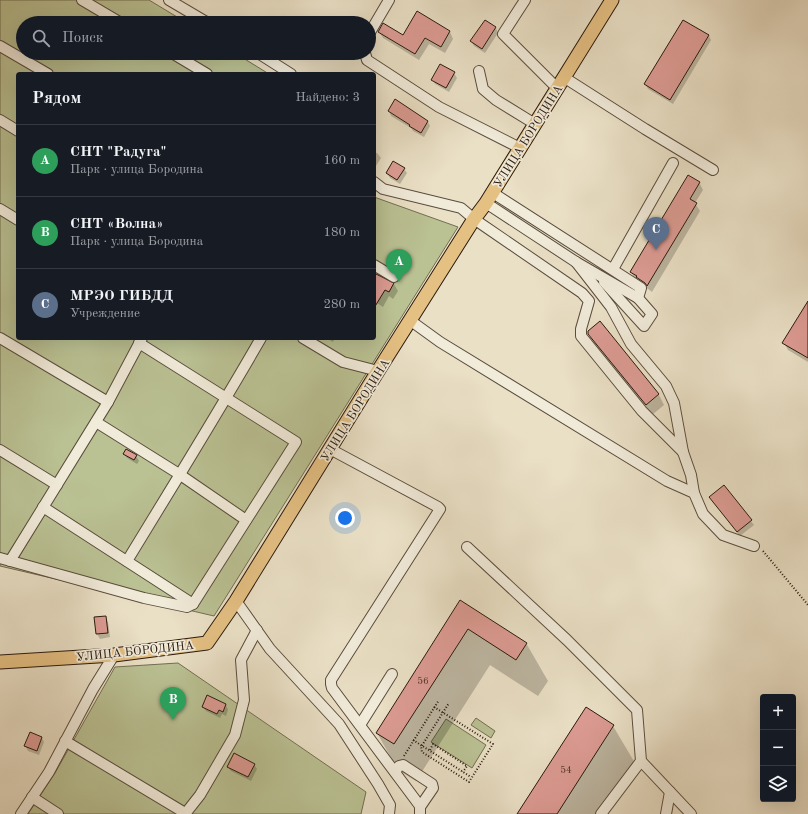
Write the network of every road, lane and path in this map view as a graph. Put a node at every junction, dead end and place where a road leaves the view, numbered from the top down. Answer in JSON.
{"nodes":[{"id":1,"x":82,"y":0,"type":"edge"},
{"id":2,"x":169,"y":0,"type":"edge"},
{"id":3,"x":389,"y":0,"type":"edge"},
{"id":4,"x":524,"y":0,"type":"edge"},
{"id":5,"x":612,"y":0,"type":"edge"},
{"id":6,"x":109,"y":16,"type":"edge"},
{"id":7,"x":196,"y":16,"type":"edge"},
{"id":8,"x":376,"y":22,"type":"edge"},
{"id":9,"x":0,"y":46,"type":"edge"},
{"id":10,"x":16,"y":55,"type":"edge"},
{"id":11,"x":24,"y":60,"type":"edge"},
{"id":12,"x":184,"y":60,"type":"edge"},
{"id":13,"x":269,"y":60,"type":"edge"},
{"id":14,"x":367,"y":60,"type":"edge"},
{"id":15,"x":479,"y":71,"type":"dead end"},
{"id":16,"x":45,"y":72,"type":"edge"},
{"id":17,"x":204,"y":72,"type":"edge"},
{"id":18,"x":288,"y":72,"type":"edge"},
{"id":19,"x":564,"y":78,"type":"junction"},
{"id":20,"x":558,"y":89,"type":"junction"},
{"id":21,"x":0,"y":120,"type":"edge"},
{"id":22,"x":535,"y":124,"type":"junction"},
{"id":23,"x":16,"y":130,"type":"edge"},
{"id":24,"x":520,"y":148,"type":"junction"},
{"id":25,"x":673,"y":163,"type":"dead end"},
{"id":26,"x":713,"y":170,"type":"dead end"},
{"id":27,"x":376,"y":183,"type":"edge"},
{"id":28,"x":490,"y":198,"type":"junction"},
{"id":29,"x":0,"y":209,"type":"edge"},
{"id":30,"x":16,"y":219,"type":"edge"},
{"id":31,"x":474,"y":219,"type":"junction"},
{"id":32,"x":576,"y":262,"type":"junction"},
{"id":33,"x":376,"y":266,"type":"edge"},
{"id":34,"x":613,"y":269,"type":"junction"},
{"id":35,"x":599,"y":276,"type":"junction"},
{"id":36,"x":394,"y":278,"type":"dead end"},
{"id":37,"x":638,"y":298,"type":"junction"},
{"id":38,"x":411,"y":321,"type":"junction"},
{"id":39,"x":0,"y":338,"type":"edge"},
{"id":40,"x":260,"y":340,"type":"edge"},
{"id":41,"x":306,"y":340,"type":"edge"},
{"id":42,"x":140,"y":341,"type":"edge"},
{"id":43,"x":378,"y":371,"type":"junction"},
{"id":44,"x":227,"y":398,"type":"junction"},
{"id":45,"x":108,"y":402,"type":"junction"},
{"id":46,"x":96,"y":422,"type":"junction"},
{"id":47,"x":330,"y":449,"type":"junction"},
{"id":48,"x":0,"y":450,"type":"edge"},
{"id":49,"x":683,"y":452,"type":"junction"},
{"id":50,"x":180,"y":474,"type":"junction"},
{"id":51,"x":58,"y":485,"type":"junction"},
{"id":52,"x":694,"y":493,"type":"junction"},
{"id":53,"x":43,"y":507,"type":"junction"},
{"id":54,"x":246,"y":520,"type":"junction"},
{"id":55,"x":754,"y":546,"type":"joint"},
{"id":56,"x":467,"y":548,"type":"dead end"},
{"id":57,"x":5,"y":559,"type":"edge"},
{"id":58,"x":127,"y":561,"type":"junction"},
{"id":59,"x":236,"y":601,"type":"junction"},
{"id":60,"x":193,"y":604,"type":"junction"},
{"id":61,"x":808,"y":605,"type":"edge"},
{"id":62,"x":257,"y":630,"type":"junction"},
{"id":63,"x":114,"y":655,"type":"junction"},
{"id":64,"x":0,"y":662,"type":"edge"},
{"id":65,"x":392,"y":674,"type":"dead end"},
{"id":66,"x":439,"y":700,"type":"dead end"},
{"id":67,"x":449,"y":703,"type":"dead end"},
{"id":68,"x":434,"y":707,"type":"junction"},
{"id":69,"x":443,"y":712,"type":"junction"},
{"id":70,"x":360,"y":725,"type":"junction"},
{"id":71,"x":413,"y":740,"type":"junction"},
{"id":72,"x":65,"y":741,"type":"junction"},
{"id":73,"x":422,"y":745,"type":"junction"},
{"id":74,"x":430,"y":750,"type":"junction"},
{"id":75,"x":641,"y":761,"type":"junction"},
{"id":76,"x":398,"y":768,"type":"junction"},
{"id":77,"x":464,"y":772,"type":"junction"},
{"id":78,"x":472,"y":777,"type":"junction"},
{"id":79,"x":670,"y":792,"type":"junction"},
{"id":80,"x":32,"y":797,"type":"junction"},
{"id":81,"x":420,"y":811,"type":"edge"},
{"id":82,"x":21,"y":814,"type":"edge"},
{"id":83,"x":58,"y":814,"type":"edge"},
{"id":84,"x":185,"y":814,"type":"edge"},
{"id":85,"x":389,"y":814,"type":"edge"},
{"id":86,"x":601,"y":814,"type":"edge"},
{"id":87,"x":666,"y":814,"type":"edge"},
{"id":88,"x":691,"y":814,"type":"edge"}],
"edges":[{"from":1,"to":6,"type":"street"},
{"from":2,"to":7,"type":"street"},
{"from":3,"to":8,"type":"street"},
{"from":4,"to":20,"type":"street"},
{"from":5,"to":19,"type":"main road","name":"УЛИЦА БОРОДИНА"},
{"from":9,"to":10,"type":"street"},
{"from":11,"to":16,"type":"street"},
{"from":12,"to":17,"type":"street"},
{"from":13,"to":18,"type":"street"},
{"from":14,"to":24,"type":"street"},
{"from":15,"to":22,"type":"street"},
{"from":19,"to":20,"type":"main road","name":"УЛИЦА БОРОДИНА"},
{"from":19,"to":26,"type":"street"},
{"from":20,"to":22,"type":"main road","name":"УЛИЦА БОРОДИНА"},
{"from":21,"to":23,"type":"street"},
{"from":22,"to":24,"type":"main road","name":"УЛИЦА БОРОДИНА"},
{"from":24,"to":28,"type":"main road","name":"УЛИЦА БОРОДИНА"},
{"from":25,"to":34,"type":"street"},
{"from":27,"to":31,"type":"street"},
{"from":28,"to":31,"type":"main road","name":"УЛИЦА БОРОДИНА"},
{"from":28,"to":32,"type":"street"},
{"from":28,"to":34,"type":"street"},
{"from":29,"to":30,"type":"street"},
{"from":31,"to":38,"type":"main road","name":"УЛИЦА БОРОДИНА"},
{"from":31,"to":49,"type":"street"},
{"from":32,"to":35,"type":"street"},
{"from":32,"to":49,"type":"street"},
{"from":33,"to":36,"type":"street"},
{"from":34,"to":37,"type":"street"},
{"from":35,"to":37,"type":"street"},
{"from":35,"to":37,"type":"street"},
{"from":38,"to":43,"type":"main road","name":"УЛИЦА БОРОДИНА"},
{"from":38,"to":52,"type":"street"},
{"from":39,"to":45,"type":"street"},
{"from":40,"to":44,"type":"street"},
{"from":41,"to":43,"type":"street"},
{"from":42,"to":44,"type":"street"},
{"from":42,"to":45,"type":"street"},
{"from":43,"to":47,"type":"main road","name":"УЛИЦА БОРОДИНА"},
{"from":44,"to":50,"type":"street"},
{"from":44,"to":54,"type":"street"},
{"from":45,"to":46,"type":"street"},
{"from":46,"to":50,"type":"street"},
{"from":46,"to":51,"type":"street"},
{"from":47,"to":59,"type":"main road","name":"УЛИЦА БОРОДИНА"},
{"from":47,"to":70,"type":"street"},
{"from":48,"to":51,"type":"street"},
{"from":49,"to":52,"type":"street"},
{"from":50,"to":54,"type":"street"},
{"from":50,"to":58,"type":"street"},
{"from":51,"to":53,"type":"street"},
{"from":52,"to":55,"type":"street"},
{"from":53,"to":57,"type":"street"},
{"from":53,"to":58,"type":"street"},
{"from":54,"to":60,"type":"street"},
{"from":55,"to":61,"type":"path"},
{"from":56,"to":75,"type":"street"},
{"from":57,"to":60,"type":"street"},
{"from":58,"to":60,"type":"street"},
{"from":59,"to":62,"type":"street"},
{"from":59,"to":63,"type":"main road","name":"УЛИЦА БОРОДИНА"},
{"from":62,"to":84,"type":"street"},
{"from":62,"to":85,"type":"street"},
{"from":63,"to":64,"type":"main road","name":"УЛИЦА БОРОДИНА"},
{"from":63,"to":72,"type":"street"},
{"from":65,"to":70,"type":"street"},
{"from":66,"to":68,"type":"path"},
{"from":67,"to":69,"type":"path"},
{"from":68,"to":69,"type":"path"},
{"from":68,"to":71,"type":"path"},
{"from":69,"to":73,"type":"path"},
{"from":69,"to":78,"type":"path"},
{"from":70,"to":76,"type":"street"},
{"from":71,"to":73,"type":"path"},
{"from":71,"to":76,"type":"path"},
{"from":72,"to":80,"type":"street"},
{"from":72,"to":84,"type":"street"},
{"from":73,"to":74,"type":"path"},
{"from":73,"to":78,"type":"path"},
{"from":74,"to":77,"type":"path"},
{"from":74,"to":77,"type":"path"},
{"from":75,"to":79,"type":"street"},
{"from":75,"to":86,"type":"street"},
{"from":76,"to":81,"type":"street"},
{"from":76,"to":81,"type":"street"},
{"from":77,"to":78,"type":"path"},
{"from":79,"to":87,"type":"street"},
{"from":79,"to":88,"type":"street"},
{"from":80,"to":82,"type":"street"},
{"from":80,"to":83,"type":"street"}]}
